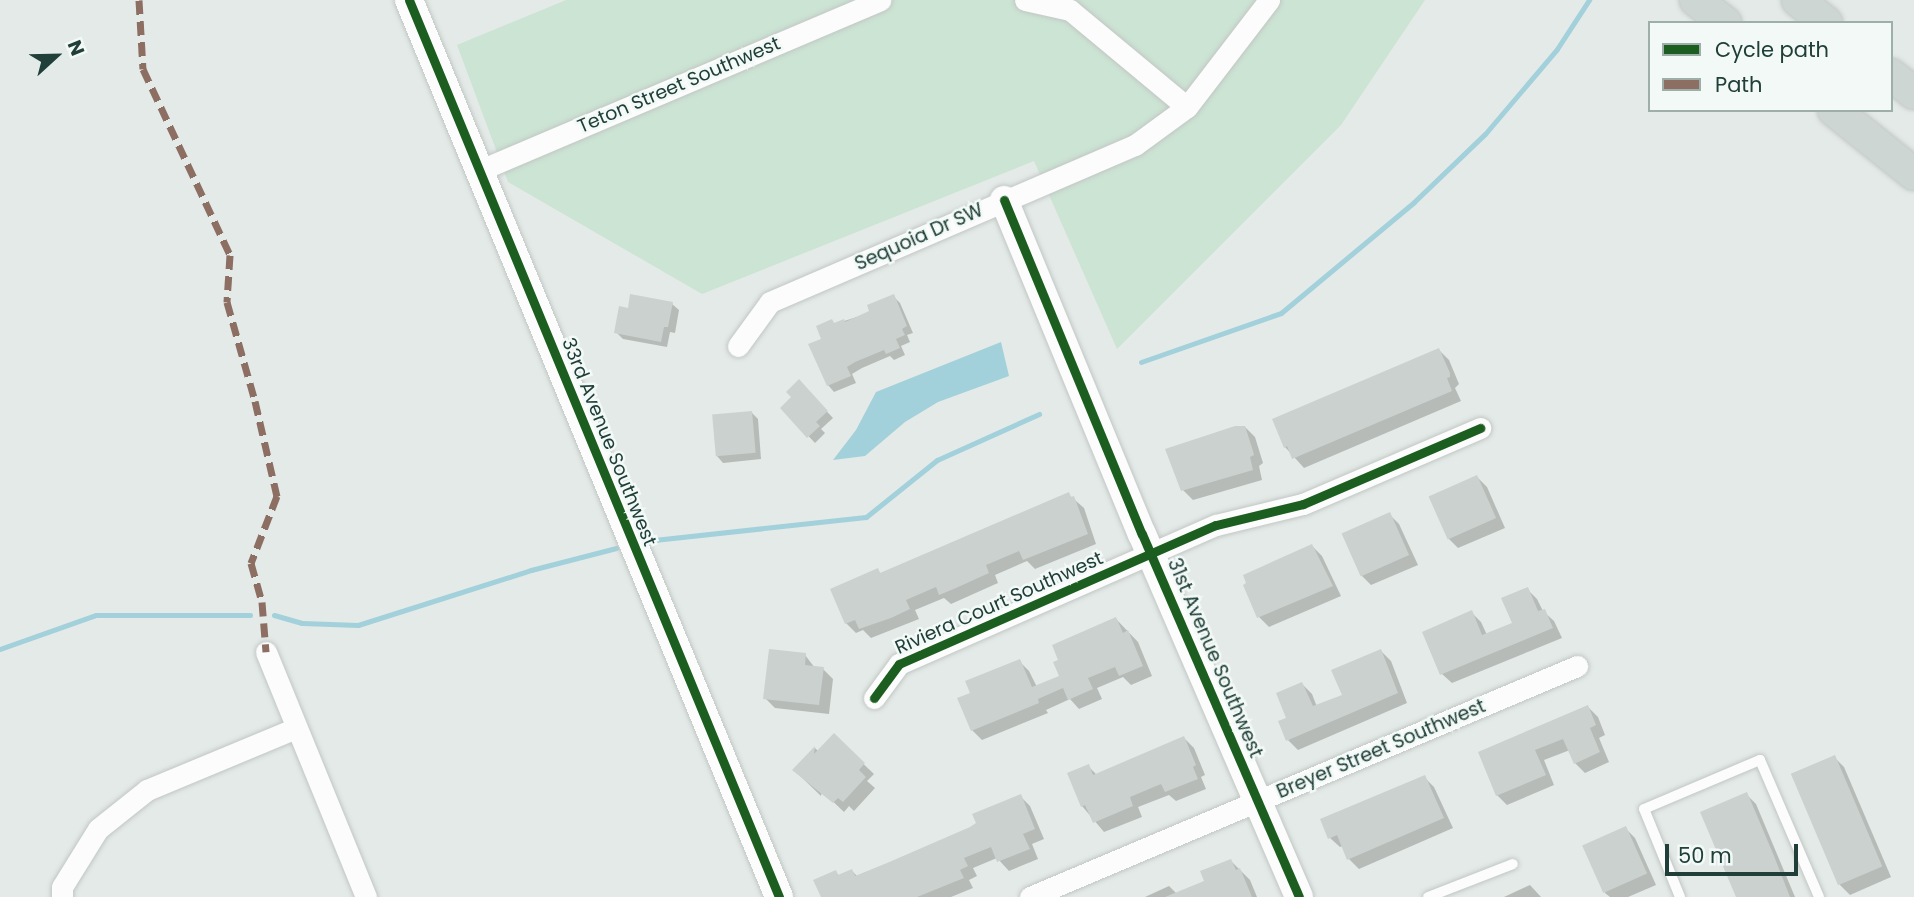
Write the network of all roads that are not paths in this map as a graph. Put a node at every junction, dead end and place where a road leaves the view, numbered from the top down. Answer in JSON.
{"nodes":[{"id":1,"x":409,"y":0,"type":"edge"},
{"id":2,"x":880,"y":0,"type":"edge"},
{"id":3,"x":1024,"y":0,"type":"edge"},
{"id":4,"x":1269,"y":0,"type":"edge"},
{"id":5,"x":1696,"y":0,"type":"edge"},
{"id":6,"x":1798,"y":0,"type":"edge"},
{"id":7,"x":1722,"y":21,"type":"edge"},
{"id":8,"x":1824,"y":21,"type":"edge"},
{"id":9,"x":1893,"y":77,"type":"edge"},
{"id":10,"x":1914,"y":93,"type":"edge"},
{"id":11,"x":1187,"y":107,"type":"junction"},
{"id":12,"x":1836,"y":112,"type":"edge"},
{"id":13,"x":478,"y":170,"type":"junction"},
{"id":14,"x":1914,"y":174,"type":"edge"},
{"id":15,"x":1004,"y":200,"type":"junction"},
{"id":16,"x":738,"y":346,"type":"dead end"},
{"id":17,"x":1480,"y":428,"type":"dead end"},
{"id":18,"x":1150,"y":554,"type":"junction"},
{"id":19,"x":267,"y":652,"type":"dead end"},
{"id":20,"x":1577,"y":666,"type":"dead end"},
{"id":21,"x":874,"y":698,"type":"dead end"},
{"id":22,"x":296,"y":728,"type":"junction"},
{"id":23,"x":1257,"y":801,"type":"junction"},
{"id":24,"x":1513,"y":863,"type":"dead end"},
{"id":25,"x":1449,"y":893,"type":"edge"},
{"id":26,"x":62,"y":897,"type":"edge"},
{"id":27,"x":366,"y":897,"type":"edge"},
{"id":28,"x":779,"y":897,"type":"edge"},
{"id":29,"x":1030,"y":897,"type":"edge"},
{"id":30,"x":1299,"y":897,"type":"edge"},
{"id":31,"x":1428,"y":897,"type":"edge"},
{"id":32,"x":1680,"y":897,"type":"edge"},
{"id":33,"x":1819,"y":897,"type":"edge"}],
"edges":[{"from":1,"to":13,"type":"street","name":"33rd Avenue Southwest"},
{"from":2,"to":13,"type":"street","name":"Teton Street Southwest"},
{"from":3,"to":11,"type":"street"},
{"from":4,"to":11,"type":"street","name":"Sequoia Dr SW"},
{"from":5,"to":7,"type":"main road"},
{"from":6,"to":8,"type":"main road"},
{"from":9,"to":10,"type":"main road"},
{"from":11,"to":15,"type":"street","name":"Sequoia Dr SW"},
{"from":12,"to":14,"type":"main road"},
{"from":13,"to":28,"type":"street","name":"33rd Avenue Southwest"},
{"from":15,"to":16,"type":"street","name":"Sequoia Dr SW"},
{"from":15,"to":18,"type":"street","name":"31st Avenue Southwest"},
{"from":17,"to":18,"type":"street","name":"Riviera Court Southwest"},
{"from":18,"to":21,"type":"street","name":"Riviera Court Southwest"},
{"from":18,"to":23,"type":"street","name":"31st Avenue Southwest"},
{"from":19,"to":22,"type":"street"},
{"from":20,"to":23,"type":"street","name":"Breyer Street Southwest"},
{"from":22,"to":26,"type":"street"},
{"from":22,"to":27,"type":"street"},
{"from":23,"to":29,"type":"street","name":"Breyer Street Southwest"},
{"from":23,"to":30,"type":"street","name":"31st Avenue Southwest"},
{"from":24,"to":25,"type":"lane"},
{"from":25,"to":31,"type":"lane"},
{"from":32,"to":33,"type":"lane"}]}
